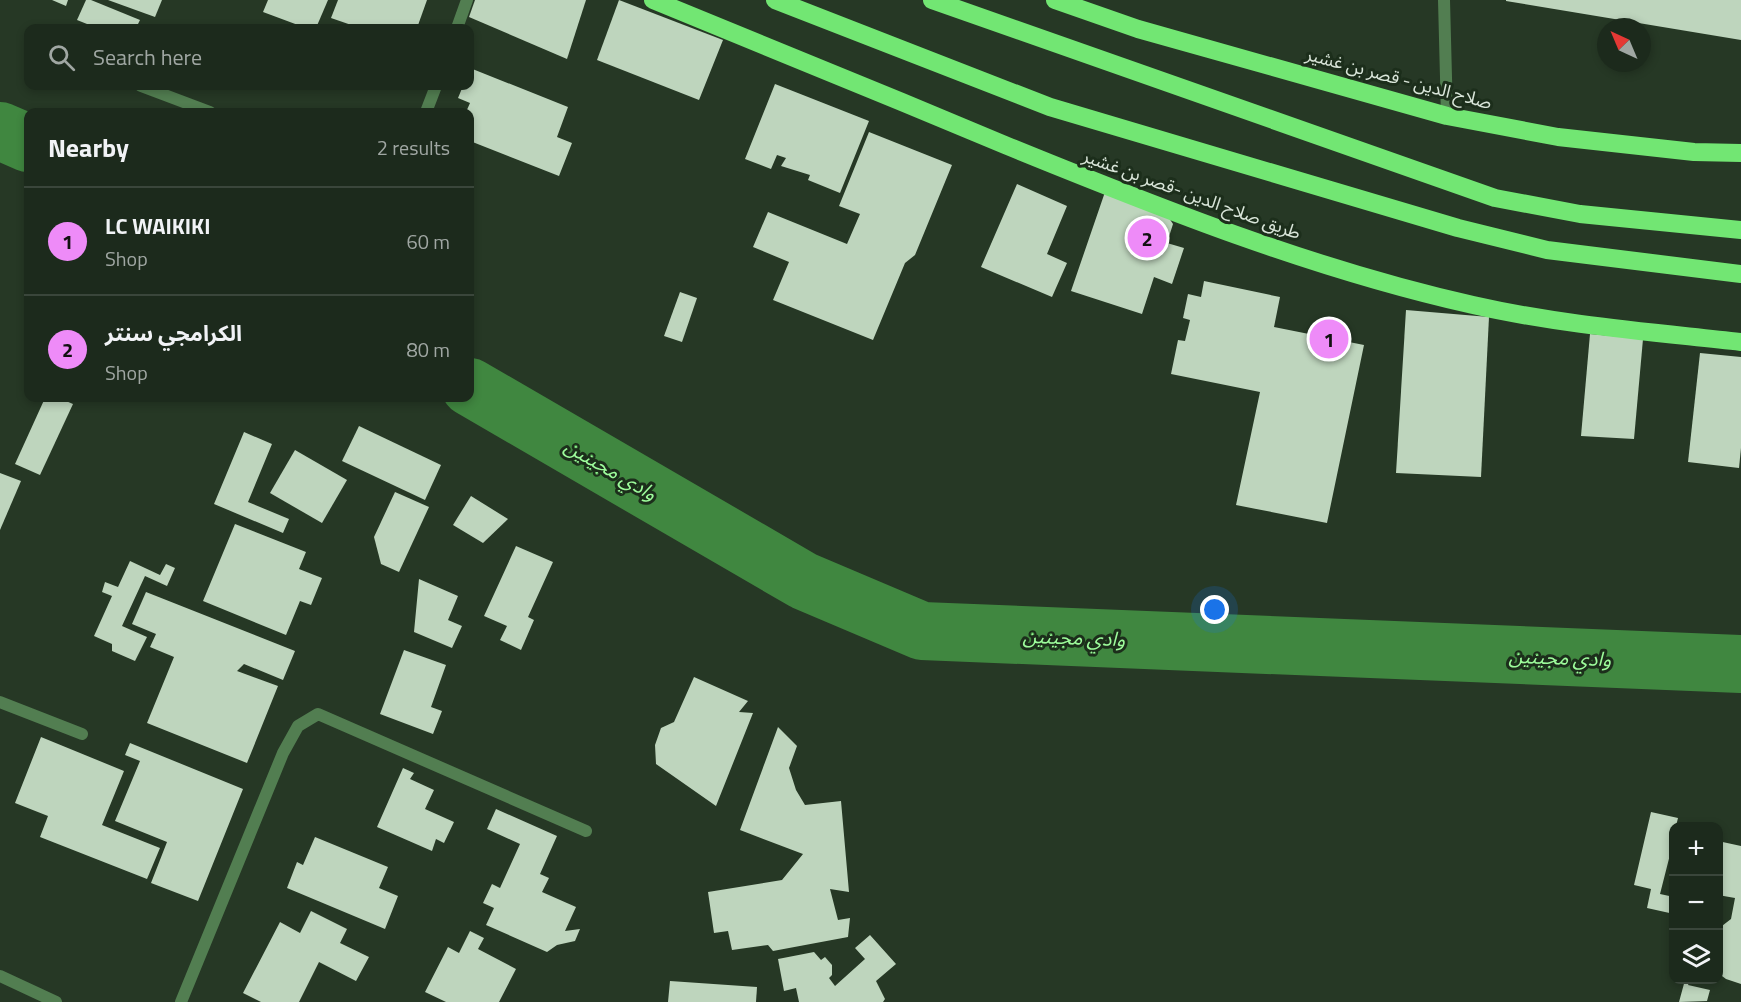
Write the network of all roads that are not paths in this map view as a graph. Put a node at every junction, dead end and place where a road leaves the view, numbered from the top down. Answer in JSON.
{"nodes":[{"id":1,"x":467,"y":0,"type":"edge"},
{"id":2,"x":653,"y":0,"type":"edge"},
{"id":3,"x":776,"y":0,"type":"edge"},
{"id":4,"x":932,"y":0,"type":"edge"},
{"id":5,"x":1055,"y":0,"type":"edge"},
{"id":6,"x":1444,"y":0,"type":"edge"},
{"id":7,"x":458,"y":24,"type":"edge"},
{"id":8,"x":152,"y":90,"type":"edge"},
{"id":9,"x":434,"y":90,"type":"edge"},
{"id":10,"x":199,"y":108,"type":"edge"},
{"id":11,"x":428,"y":108,"type":"edge"},
{"id":12,"x":1447,"y":116,"type":"junction"},
{"id":13,"x":1741,"y":153,"type":"edge"},
{"id":14,"x":1741,"y":230,"type":"edge"},
{"id":15,"x":1741,"y":274,"type":"edge"},
{"id":16,"x":1741,"y":342,"type":"edge"},
{"id":17,"x":0,"y":702,"type":"edge"},
{"id":18,"x":82,"y":734,"type":"dead end"},
{"id":19,"x":586,"y":831,"type":"dead end"},
{"id":20,"x":0,"y":976,"type":"edge"},
{"id":21,"x":56,"y":1002,"type":"edge"},
{"id":22,"x":181,"y":1002,"type":"edge"}],
"edges":[{"from":1,"to":7,"type":"street"},
{"from":2,"to":16,"type":"highway","name":"طريق صلاح الدين -قصر بن غشير"},
{"from":3,"to":15,"type":"highway"},
{"from":4,"to":14,"type":"highway"},
{"from":5,"to":12,"type":"highway","name":"صلاح الدين - قصر بن غشير"},
{"from":6,"to":12,"type":"street"},
{"from":8,"to":10,"type":"street"},
{"from":9,"to":11,"type":"street"},
{"from":12,"to":13,"type":"highway","name":"صلاح الدين - قصر بن غشير"},
{"from":17,"to":18,"type":"street"},
{"from":19,"to":22,"type":"street"},
{"from":20,"to":21,"type":"street"}]}
